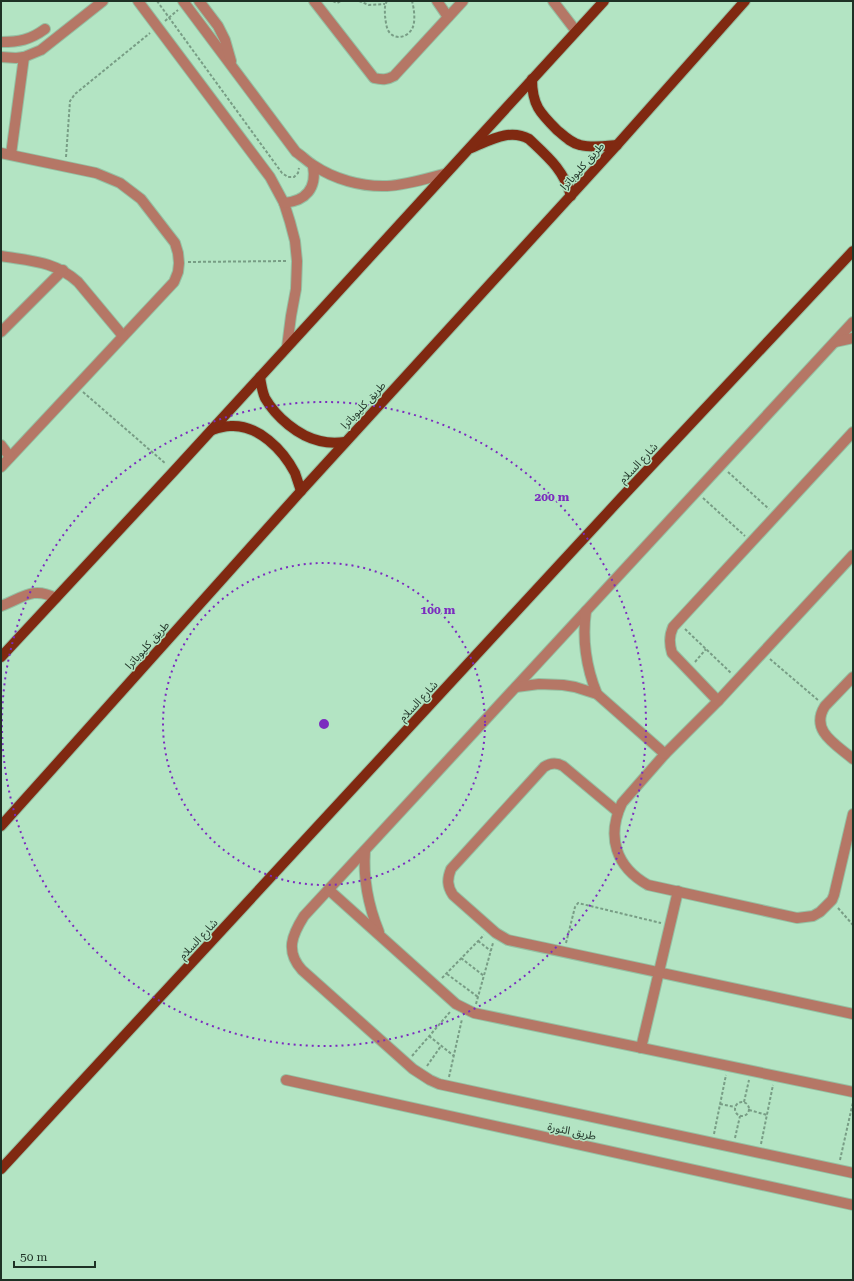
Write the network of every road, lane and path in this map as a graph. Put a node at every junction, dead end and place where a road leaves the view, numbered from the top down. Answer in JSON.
{"nodes":[{"id":1,"x":103,"y":1,"type":"edge"},
{"id":2,"x":138,"y":1,"type":"edge"},
{"id":3,"x":157,"y":1,"type":"edge"},
{"id":4,"x":199,"y":1,"type":"edge"},
{"id":5,"x":314,"y":1,"type":"edge"},
{"id":6,"x":333,"y":1,"type":"edge"},
{"id":7,"x":341,"y":1,"type":"edge"},
{"id":8,"x":359,"y":1,"type":"edge"},
{"id":9,"x":387,"y":1,"type":"edge"},
{"id":10,"x":412,"y":1,"type":"edge"},
{"id":11,"x":436,"y":1,"type":"edge"},
{"id":12,"x":463,"y":1,"type":"edge"},
{"id":13,"x":553,"y":1,"type":"edge"},
{"id":14,"x":604,"y":1,"type":"edge"},
{"id":15,"x":745,"y":1,"type":"edge"},
{"id":16,"x":385,"y":4,"type":"junction"},
{"id":17,"x":180,"y":6,"type":"edge"},
{"id":18,"x":170,"y":17,"type":"junction"},
{"id":19,"x":448,"y":17,"type":"junction"},
{"id":20,"x":157,"y":27,"type":"junction"},
{"id":21,"x":45,"y":29,"type":"dead end"},
{"id":22,"x":576,"y":31,"type":"junction"},
{"id":23,"x":1,"y":42,"type":"edge"},
{"id":24,"x":1,"y":57,"type":"edge"},
{"id":25,"x":24,"y":57,"type":"junction"},
{"id":26,"x":234,"y":68,"type":"junction"},
{"id":27,"x":532,"y":79,"type":"junction"},
{"id":28,"x":617,"y":145,"type":"junction"},
{"id":29,"x":469,"y":148,"type":"junction"},
{"id":30,"x":6,"y":154,"type":"edge"},
{"id":31,"x":298,"y":164,"type":"dead end"},
{"id":32,"x":65,"y":166,"type":"junction"},
{"id":33,"x":313,"y":166,"type":"junction"},
{"id":34,"x":444,"y":174,"type":"junction"},
{"id":35,"x":571,"y":196,"type":"junction"},
{"id":36,"x":284,"y":203,"type":"junction"},
{"id":37,"x":853,"y":251,"type":"edge"},
{"id":38,"x":1,"y":256,"type":"edge"},
{"id":39,"x":297,"y":261,"type":"junction"},
{"id":40,"x":179,"y":262,"type":"junction"},
{"id":41,"x":63,"y":270,"type":"junction"},
{"id":42,"x":853,"y":322,"type":"edge"},
{"id":43,"x":1,"y":332,"type":"edge"},
{"id":44,"x":123,"y":336,"type":"junction"},
{"id":45,"x":853,"y":338,"type":"edge"},
{"id":46,"x":835,"y":342,"type":"junction"},
{"id":47,"x":287,"y":347,"type":"junction"},
{"id":48,"x":260,"y":377,"type":"junction"},
{"id":49,"x":76,"y":386,"type":"junction"},
{"id":50,"x":210,"y":431,"type":"junction"},
{"id":51,"x":853,"y":432,"type":"edge"},
{"id":52,"x":345,"y":442,"type":"junction"},
{"id":53,"x":1,"y":445,"type":"edge"},
{"id":54,"x":10,"y":457,"type":"junction"},
{"id":55,"x":721,"y":465,"type":"junction"},
{"id":56,"x":1,"y":467,"type":"edge"},
{"id":57,"x":174,"y":471,"type":"junction"},
{"id":58,"x":301,"y":491,"type":"junction"},
{"id":59,"x":696,"y":492,"type":"junction"},
{"id":60,"x":776,"y":515,"type":"junction"},
{"id":61,"x":752,"y":542,"type":"junction"},
{"id":62,"x":853,"y":555,"type":"edge"},
{"id":63,"x":56,"y":598,"type":"junction"},
{"id":64,"x":1,"y":606,"type":"edge"},
{"id":65,"x":586,"y":611,"type":"junction"},
{"id":66,"x":678,"y":621,"type":"junction"},
{"id":67,"x":706,"y":649,"type":"junction"},
{"id":68,"x":762,"y":653,"type":"junction"},
{"id":69,"x":1,"y":657,"type":"edge"},
{"id":70,"x":687,"y":670,"type":"junction"},
{"id":71,"x":853,"y":677,"type":"edge"},
{"id":72,"x":737,"y":679,"type":"junction"},
{"id":73,"x":516,"y":687,"type":"junction"},
{"id":74,"x":597,"y":694,"type":"junction"},
{"id":75,"x":718,"y":701,"type":"junction"},
{"id":76,"x":825,"y":706,"type":"junction"},
{"id":77,"x":665,"y":754,"type":"junction"},
{"id":78,"x":853,"y":759,"type":"edge"},
{"id":79,"x":618,"y":812,"type":"junction"},
{"id":80,"x":853,"y":814,"type":"edge"},
{"id":81,"x":1,"y":826,"type":"edge"},
{"id":82,"x":365,"y":851,"type":"junction"},
{"id":83,"x":329,"y":890,"type":"junction"},
{"id":84,"x":678,"y":891,"type":"junction"},
{"id":85,"x":832,"y":900,"type":"junction"},
{"id":86,"x":670,"y":925,"type":"junction"},
{"id":87,"x":853,"y":925,"type":"edge"},
{"id":88,"x":493,"y":931,"type":"junction"},
{"id":89,"x":380,"y":936,"type":"junction"},
{"id":90,"x":478,"y":941,"type":"junction"},
{"id":91,"x":491,"y":951,"type":"junction"},
{"id":92,"x":563,"y":952,"type":"junction"},
{"id":93,"x":461,"y":958,"type":"junction"},
{"id":94,"x":659,"y":973,"type":"junction"},
{"id":95,"x":446,"y":974,"type":"junction"},
{"id":96,"x":484,"y":976,"type":"junction"},
{"id":97,"x":435,"y":985,"type":"junction"},
{"id":98,"x":478,"y":997,"type":"junction"},
{"id":99,"x":465,"y":1009,"type":"junction"},
{"id":100,"x":853,"y":1014,"type":"edge"},
{"id":101,"x":429,"y":1036,"type":"junction"},
{"id":102,"x":441,"y":1046,"type":"junction"},
{"id":103,"x":641,"y":1048,"type":"junction"},
{"id":104,"x":454,"y":1056,"type":"junction"},
{"id":105,"x":406,"y":1063,"type":"junction"},
{"id":106,"x":728,"y":1066,"type":"junction"},
{"id":107,"x":751,"y":1071,"type":"junction"},
{"id":108,"x":421,"y":1075,"type":"junction"},
{"id":109,"x":775,"y":1076,"type":"junction"},
{"id":110,"x":286,"y":1080,"type":"dead end"},
{"id":111,"x":447,"y":1086,"type":"junction"},
{"id":112,"x":853,"y":1092,"type":"edge"},
{"id":113,"x":853,"y":1100,"type":"edge"},
{"id":114,"x":744,"y":1102,"type":"junction"},
{"id":115,"x":720,"y":1104,"type":"junction"},
{"id":116,"x":735,"y":1107,"type":"junction"},
{"id":117,"x":748,"y":1110,"type":"junction"},
{"id":118,"x":767,"y":1115,"type":"junction"},
{"id":119,"x":740,"y":1116,"type":"junction"},
{"id":120,"x":712,"y":1143,"type":"junction"},
{"id":121,"x":733,"y":1147,"type":"junction"},
{"id":122,"x":759,"y":1153,"type":"junction"},
{"id":123,"x":1,"y":1169,"type":"edge"},
{"id":124,"x":838,"y":1170,"type":"junction"},
{"id":125,"x":853,"y":1173,"type":"edge"},
{"id":126,"x":853,"y":1205,"type":"edge"}],
"edges":[{"from":1,"to":25,"type":"street"},
{"from":2,"to":20,"type":"street"},
{"from":3,"to":18,"type":"path"},
{"from":4,"to":26,"type":"street"},
{"from":5,"to":19,"type":"street"},
{"from":6,"to":7,"type":"path"},
{"from":8,"to":16,"type":"path"},
{"from":9,"to":16,"type":"path"},
{"from":10,"to":16,"type":"path"},
{"from":11,"to":19,"type":"street"},
{"from":12,"to":19,"type":"street"},
{"from":13,"to":22,"type":"street"},
{"from":14,"to":22,"type":"main road"},
{"from":15,"to":28,"type":"main road","name":"طريق كليوباترا"},
{"from":17,"to":18,"type":"path"},
{"from":17,"to":26,"type":"street"},
{"from":18,"to":20,"type":"path"},
{"from":18,"to":31,"type":"path"},
{"from":20,"to":32,"type":"path"},
{"from":20,"to":36,"type":"street"},
{"from":21,"to":23,"type":"street"},
{"from":22,"to":27,"type":"main road"},
{"from":24,"to":25,"type":"street"},
{"from":25,"to":30,"type":"street"},
{"from":26,"to":33,"type":"street"},
{"from":27,"to":28,"type":"main road"},
{"from":27,"to":29,"type":"main road"},
{"from":28,"to":35,"type":"main road","name":"طريق كليوباترا"},
{"from":29,"to":34,"type":"main road"},
{"from":29,"to":35,"type":"main road"},
{"from":30,"to":32,"type":"street"},
{"from":32,"to":40,"type":"street"},
{"from":33,"to":34,"type":"street"},
{"from":33,"to":36,"type":"street"},
{"from":34,"to":47,"type":"main road"},
{"from":35,"to":52,"type":"main road","name":"طريق كليوباترا"},
{"from":36,"to":39,"type":"street"},
{"from":37,"to":123,"type":"main road","name":"شارع السلام"},
{"from":38,"to":41,"type":"street"},
{"from":39,"to":40,"type":"path"},
{"from":39,"to":47,"type":"street"},
{"from":40,"to":44,"type":"street"},
{"from":41,"to":43,"type":"street"},
{"from":41,"to":44,"type":"street"},
{"from":42,"to":46,"type":"street"},
{"from":44,"to":49,"type":"street"},
{"from":45,"to":46,"type":"street"},
{"from":46,"to":55,"type":"street"},
{"from":47,"to":48,"type":"main road"},
{"from":48,"to":50,"type":"main road"},
{"from":48,"to":52,"type":"main road"},
{"from":49,"to":54,"type":"street"},
{"from":49,"to":57,"type":"path"},
{"from":50,"to":57,"type":"main road"},
{"from":50,"to":58,"type":"main road"},
{"from":51,"to":60,"type":"street"},
{"from":52,"to":58,"type":"main road","name":"طريق كليوباترا"},
{"from":53,"to":54,"type":"street"},
{"from":54,"to":56,"type":"street"},
{"from":55,"to":59,"type":"street"},
{"from":55,"to":60,"type":"path"},
{"from":57,"to":63,"type":"main road"},
{"from":58,"to":81,"type":"main road","name":"طريق كليوباترا"},
{"from":59,"to":61,"type":"path"},
{"from":59,"to":65,"type":"street"},
{"from":60,"to":61,"type":"street"},
{"from":61,"to":66,"type":"street"},
{"from":62,"to":68,"type":"street"},
{"from":63,"to":64,"type":"street"},
{"from":63,"to":69,"type":"main road"},
{"from":65,"to":73,"type":"street"},
{"from":65,"to":74,"type":"street"},
{"from":66,"to":67,"type":"path"},
{"from":66,"to":70,"type":"street"},
{"from":67,"to":70,"type":"path"},
{"from":67,"to":72,"type":"path"},
{"from":68,"to":72,"type":"street"},
{"from":68,"to":76,"type":"path"},
{"from":70,"to":75,"type":"street"},
{"from":71,"to":76,"type":"street"},
{"from":72,"to":75,"type":"street"},
{"from":73,"to":74,"type":"street"},
{"from":73,"to":82,"type":"street"},
{"from":74,"to":77,"type":"street"},
{"from":75,"to":77,"type":"street"},
{"from":76,"to":78,"type":"street"},
{"from":77,"to":79,"type":"street"},
{"from":79,"to":84,"type":"street"},
{"from":79,"to":88,"type":"street"},
{"from":80,"to":85,"type":"street"},
{"from":82,"to":83,"type":"street"},
{"from":82,"to":89,"type":"street"},
{"from":83,"to":89,"type":"street"},
{"from":83,"to":105,"type":"street"},
{"from":84,"to":85,"type":"street"},
{"from":84,"to":86,"type":"street"},
{"from":85,"to":87,"type":"path"},
{"from":86,"to":92,"type":"path"},
{"from":86,"to":94,"type":"street"},
{"from":88,"to":90,"type":"path"},
{"from":88,"to":91,"type":"path"},
{"from":88,"to":92,"type":"street"},
{"from":89,"to":97,"type":"street"},
{"from":90,"to":91,"type":"path"},
{"from":90,"to":93,"type":"path"},
{"from":91,"to":96,"type":"path"},
{"from":92,"to":94,"type":"street"},
{"from":93,"to":95,"type":"path"},
{"from":93,"to":96,"type":"path"},
{"from":94,"to":100,"type":"street"},
{"from":94,"to":103,"type":"street"},
{"from":95,"to":97,"type":"path"},
{"from":95,"to":98,"type":"path"},
{"from":96,"to":98,"type":"path"},
{"from":97,"to":99,"type":"street"},
{"from":98,"to":99,"type":"path"},
{"from":99,"to":101,"type":"path"},
{"from":99,"to":103,"type":"street"},
{"from":99,"to":104,"type":"path"},
{"from":101,"to":102,"type":"path"},
{"from":101,"to":105,"type":"path"},
{"from":102,"to":104,"type":"path"},
{"from":102,"to":108,"type":"path"},
{"from":103,"to":106,"type":"street"},
{"from":104,"to":111,"type":"path"},
{"from":105,"to":108,"type":"street"},
{"from":106,"to":107,"type":"street"},
{"from":106,"to":115,"type":"path"},
{"from":107,"to":109,"type":"street"},
{"from":107,"to":114,"type":"path"},
{"from":108,"to":111,"type":"street"},
{"from":109,"to":112,"type":"street"},
{"from":109,"to":118,"type":"path"},
{"from":110,"to":126,"type":"street","name":"طريق الثورة"},
{"from":111,"to":120,"type":"street"},
{"from":113,"to":124,"type":"path"},
{"from":114,"to":116,"type":"path"},
{"from":114,"to":117,"type":"path"},
{"from":115,"to":116,"type":"path"},
{"from":115,"to":120,"type":"path"},
{"from":116,"to":119,"type":"path"},
{"from":117,"to":118,"type":"path"},
{"from":117,"to":119,"type":"path"},
{"from":118,"to":122,"type":"path"},
{"from":119,"to":121,"type":"path"},
{"from":120,"to":121,"type":"street"},
{"from":121,"to":122,"type":"street"},
{"from":122,"to":124,"type":"street"},
{"from":124,"to":125,"type":"street"}]}
